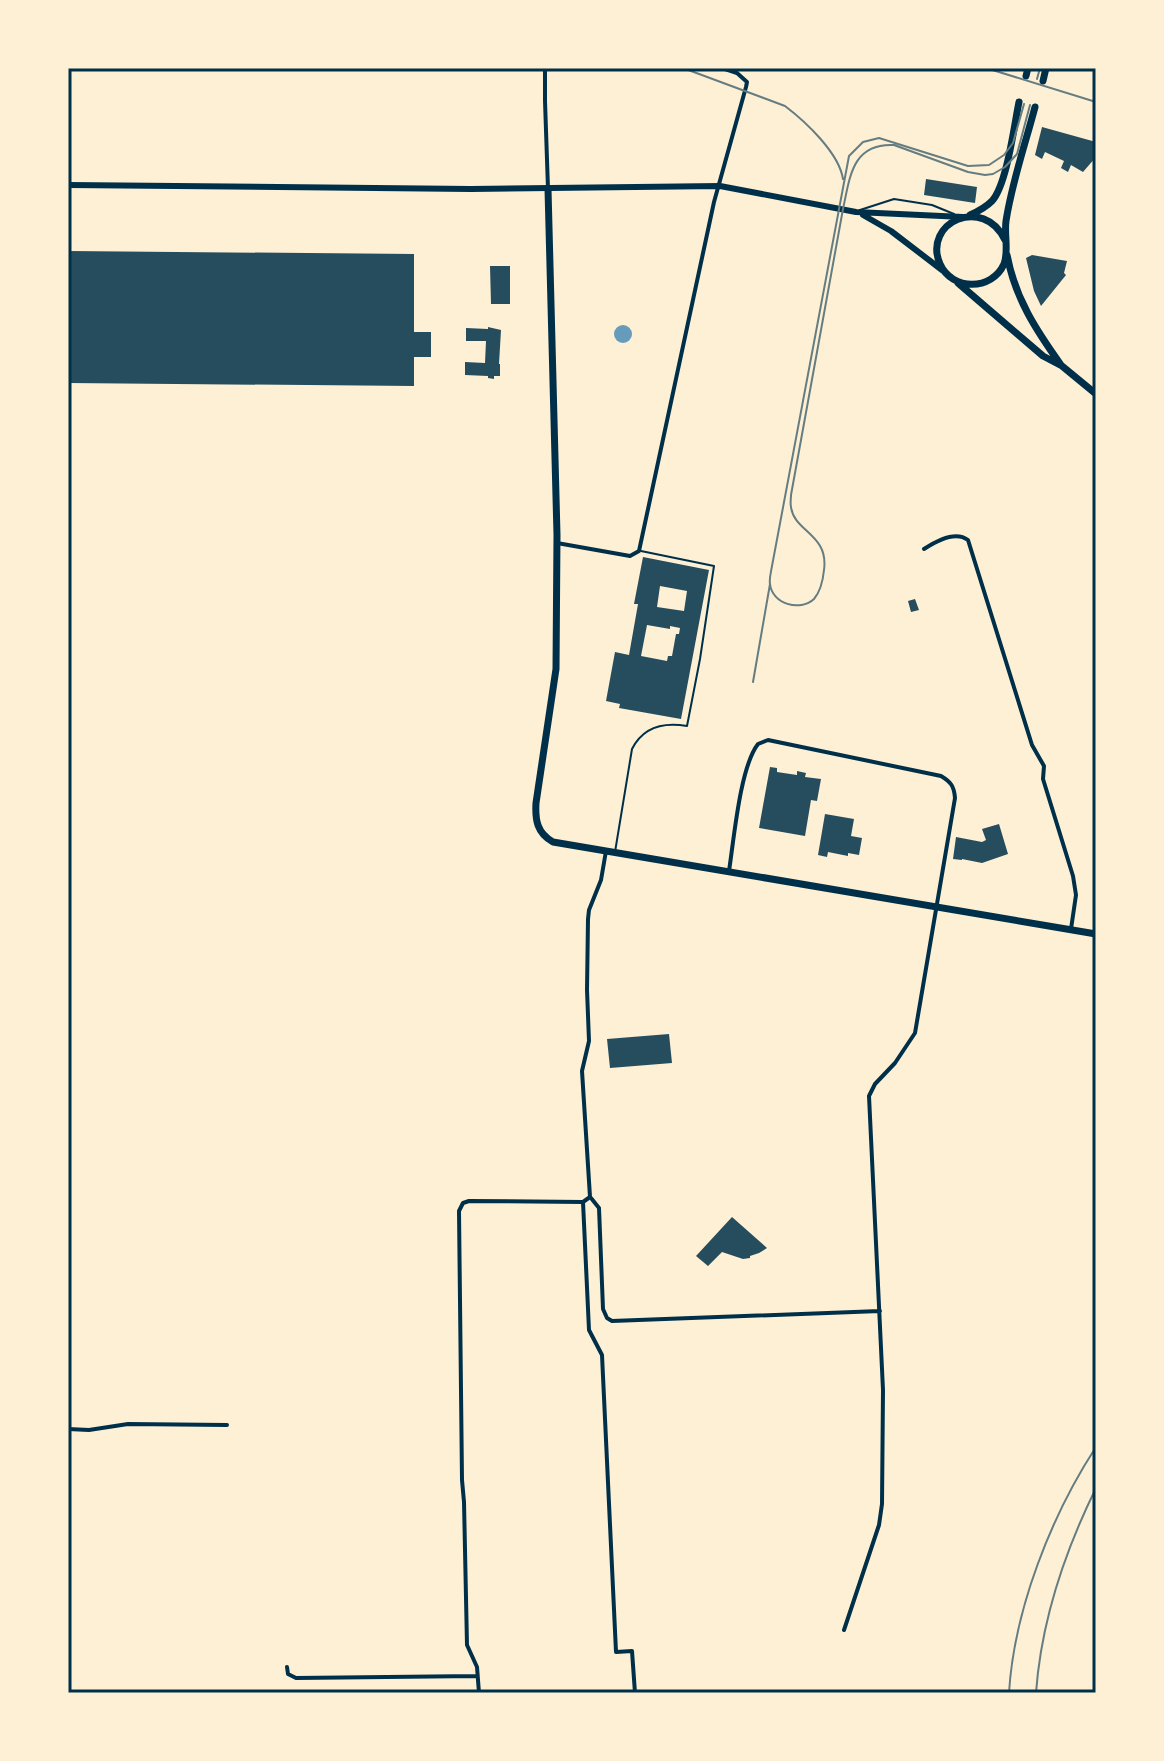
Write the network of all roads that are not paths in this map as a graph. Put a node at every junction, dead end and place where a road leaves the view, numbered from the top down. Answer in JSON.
{"nodes":[{"id":1,"x":545,"y":68,"type":"edge"},
{"id":2,"x":722,"y":68,"type":"edge"},
{"id":3,"x":1046,"y":68,"type":"edge"},
{"id":4,"x":1043,"y":81,"type":"dead end"},
{"id":5,"x":1019,"y":102,"type":"dead end"},
{"id":6,"x":1035,"y":107,"type":"dead end"},
{"id":7,"x":68,"y":185,"type":"edge"},
{"id":8,"x":720,"y":186,"type":"junction"},
{"id":9,"x":548,"y":189,"type":"junction"},
{"id":10,"x":856,"y":212,"type":"junction"},
{"id":11,"x":965,"y":216,"type":"junction"},
{"id":12,"x":1005,"y":240,"type":"junction"},
{"id":13,"x":1006,"y":251,"type":"junction"},
{"id":14,"x":950,"y":276,"type":"junction"},
{"id":15,"x":1062,"y":366,"type":"junction"},
{"id":16,"x":1096,"y":394,"type":"edge"},
{"id":17,"x":557,"y":543,"type":"junction"},
{"id":18,"x":924,"y":549,"type":"dead end"},
{"id":19,"x":639,"y":551,"type":"junction"},
{"id":20,"x":610,"y":852,"type":"junction"},
{"id":21,"x":728,"y":873,"type":"junction"},
{"id":22,"x":937,"y":907,"type":"junction"},
{"id":23,"x":1071,"y":930,"type":"junction"},
{"id":24,"x":1096,"y":934,"type":"edge"},
{"id":25,"x":590,"y":1197,"type":"junction"},
{"id":26,"x":583,"y":1202,"type":"junction"},
{"id":27,"x":880,"y":1311,"type":"junction"},
{"id":28,"x":227,"y":1425,"type":"dead end"},
{"id":29,"x":68,"y":1429,"type":"edge"},
{"id":30,"x":844,"y":1630,"type":"dead end"},
{"id":31,"x":287,"y":1667,"type":"dead end"},
{"id":32,"x":478,"y":1676,"type":"junction"},
{"id":33,"x":479,"y":1693,"type":"edge"},
{"id":34,"x":635,"y":1693,"type":"edge"}],
"edges":[{"from":1,"to":9,"type":"street"},
{"from":2,"to":8,"type":"street"},
{"from":3,"to":4,"type":"main road"},
{"from":5,"to":11,"type":"main road"},
{"from":6,"to":12,"type":"main road"},
{"from":7,"to":9,"type":"main road"},
{"from":8,"to":9,"type":"main road"},
{"from":8,"to":10,"type":"main road"},
{"from":8,"to":19,"type":"street"},
{"from":9,"to":17,"type":"main road"},
{"from":10,"to":11,"type":"main road"},
{"from":10,"to":11,"type":"lane"},
{"from":10,"to":14,"type":"main road"},
{"from":11,"to":12,"type":"main road"},
{"from":11,"to":14,"type":"main road"},
{"from":12,"to":13,"type":"main road"},
{"from":13,"to":14,"type":"main road"},
{"from":13,"to":15,"type":"main road"},
{"from":14,"to":15,"type":"main road"},
{"from":15,"to":16,"type":"main road"},
{"from":17,"to":19,"type":"street"},
{"from":17,"to":20,"type":"main road"},
{"from":18,"to":23,"type":"street"},
{"from":19,"to":20,"type":"lane"},
{"from":20,"to":21,"type":"main road"},
{"from":20,"to":25,"type":"street"},
{"from":21,"to":22,"type":"main road"},
{"from":21,"to":22,"type":"street"},
{"from":22,"to":23,"type":"main road"},
{"from":22,"to":27,"type":"street"},
{"from":23,"to":24,"type":"main road"},
{"from":25,"to":26,"type":"street"},
{"from":25,"to":27,"type":"street"},
{"from":26,"to":32,"type":"street"},
{"from":26,"to":34,"type":"street"},
{"from":27,"to":30,"type":"street"},
{"from":28,"to":29,"type":"street"},
{"from":31,"to":32,"type":"street"},
{"from":32,"to":33,"type":"street"}]}
